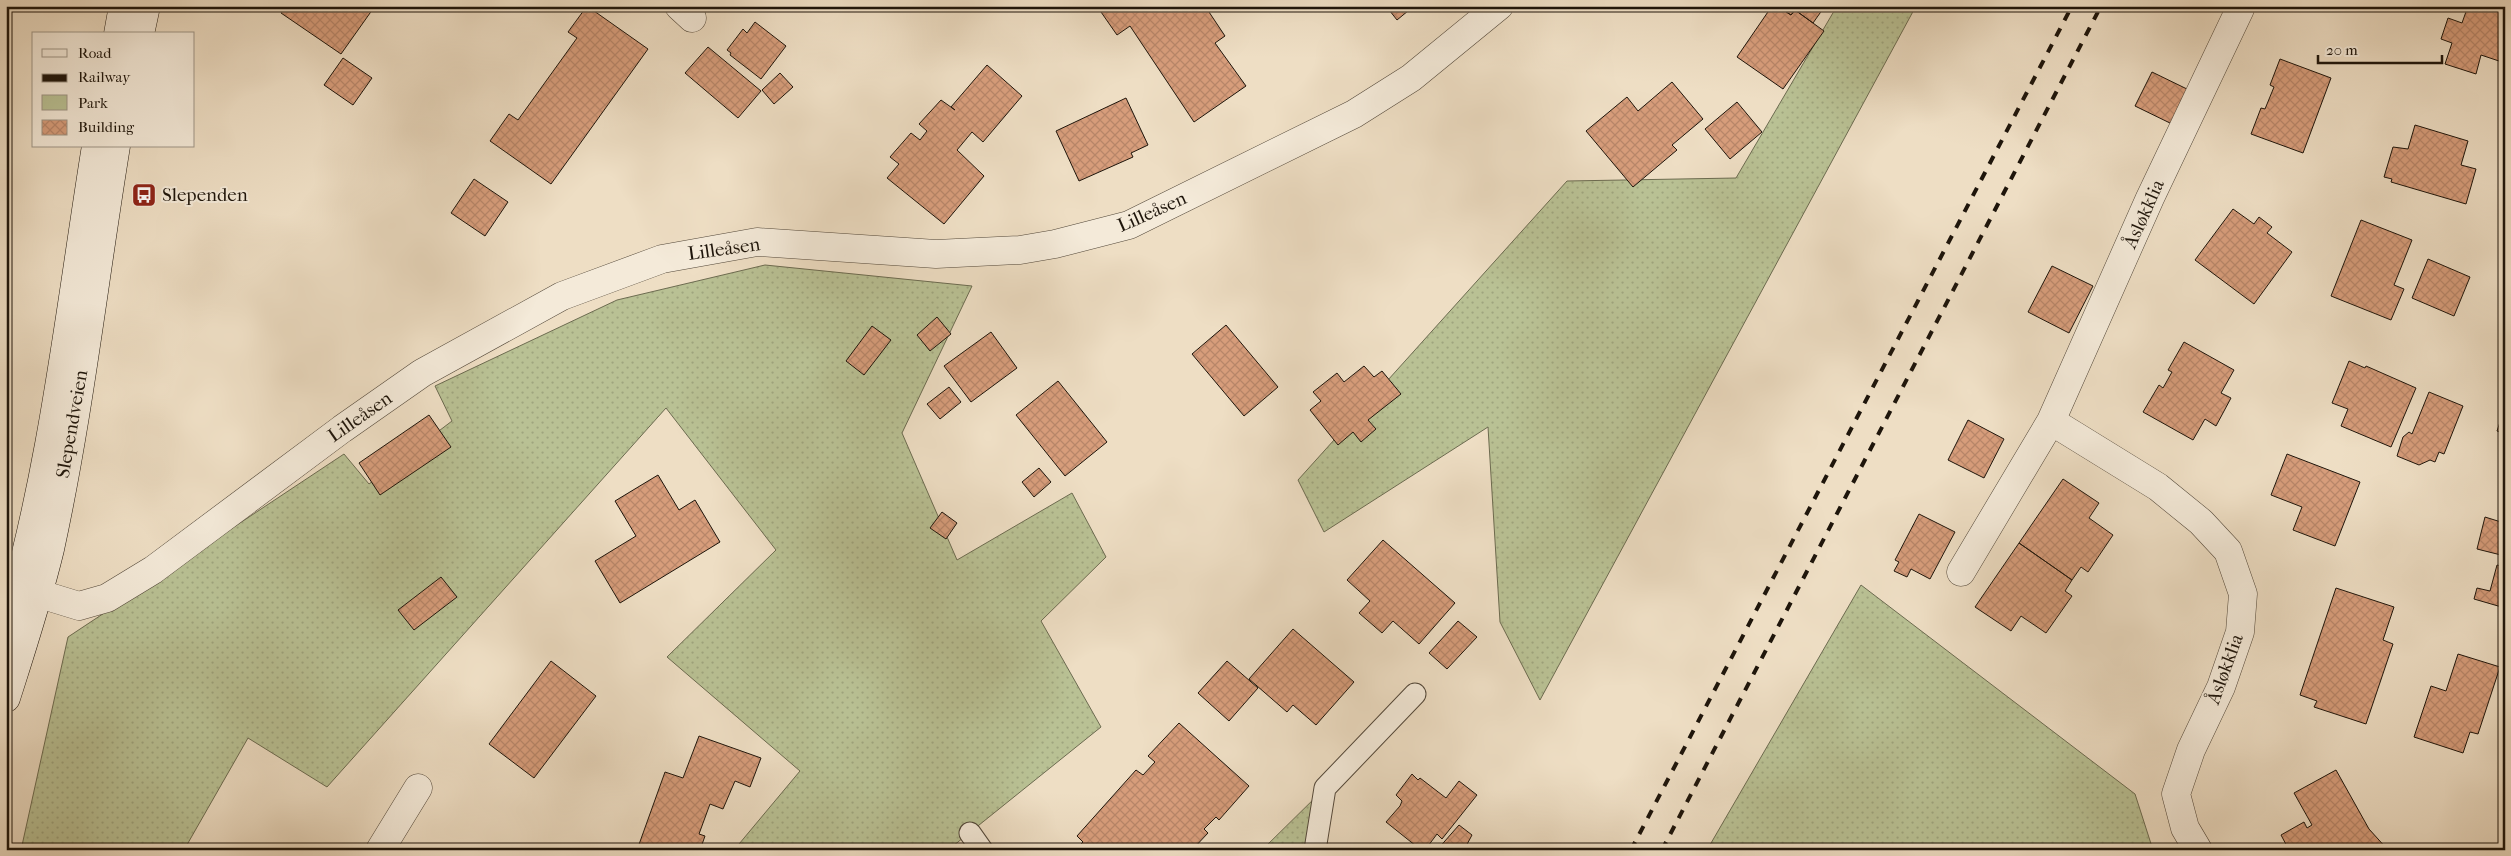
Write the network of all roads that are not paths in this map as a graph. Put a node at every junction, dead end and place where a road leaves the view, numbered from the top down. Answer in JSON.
{"nodes":[{"id":1,"x":123,"y":6,"type":"edge"},
{"id":2,"x":146,"y":6,"type":"edge"},
{"id":3,"x":1498,"y":6,"type":"edge"},
{"id":4,"x":2240,"y":9,"type":"dead end"},
{"id":5,"x":118,"y":32,"type":"edge"},
{"id":6,"x":140,"y":32,"type":"edge"},
{"id":7,"x":96,"y":148,"type":"edge"},
{"id":8,"x":116,"y":148,"type":"edge"},
{"id":9,"x":2051,"y":421,"type":"junction"},
{"id":10,"x":1961,"y":572,"type":"dead end"},
{"id":11,"x":28,"y":589,"type":"junction"},
{"id":12,"x":6,"y":627,"type":"edge"},
{"id":13,"x":1415,"y":694,"type":"dead end"},
{"id":14,"x":6,"y":698,"type":"edge"},
{"id":15,"x":418,"y":788,"type":"dead end"},
{"id":16,"x":380,"y":850,"type":"edge"},
{"id":17,"x":1315,"y":850,"type":"edge"},
{"id":18,"x":2198,"y":850,"type":"edge"}],
"edges":[{"from":1,"to":5,"type":"street"},
{"from":2,"to":6,"type":"street"},
{"from":3,"to":11,"type":"street","name":"Lilleåsen"},
{"from":4,"to":9,"type":"street","name":"Åsløkklia"},
{"from":7,"to":11,"type":"street","name":"Slependveien"},
{"from":8,"to":11,"type":"street","name":"Slependveien"},
{"from":9,"to":10,"type":"street","name":"Åsløkklia"},
{"from":9,"to":18,"type":"street","name":"Åsløkklia"},
{"from":11,"to":12,"type":"street","name":"Slependveien"},
{"from":11,"to":14,"type":"street","name":"Slependveien"},
{"from":13,"to":17,"type":"lane"},
{"from":15,"to":16,"type":"street"}]}
